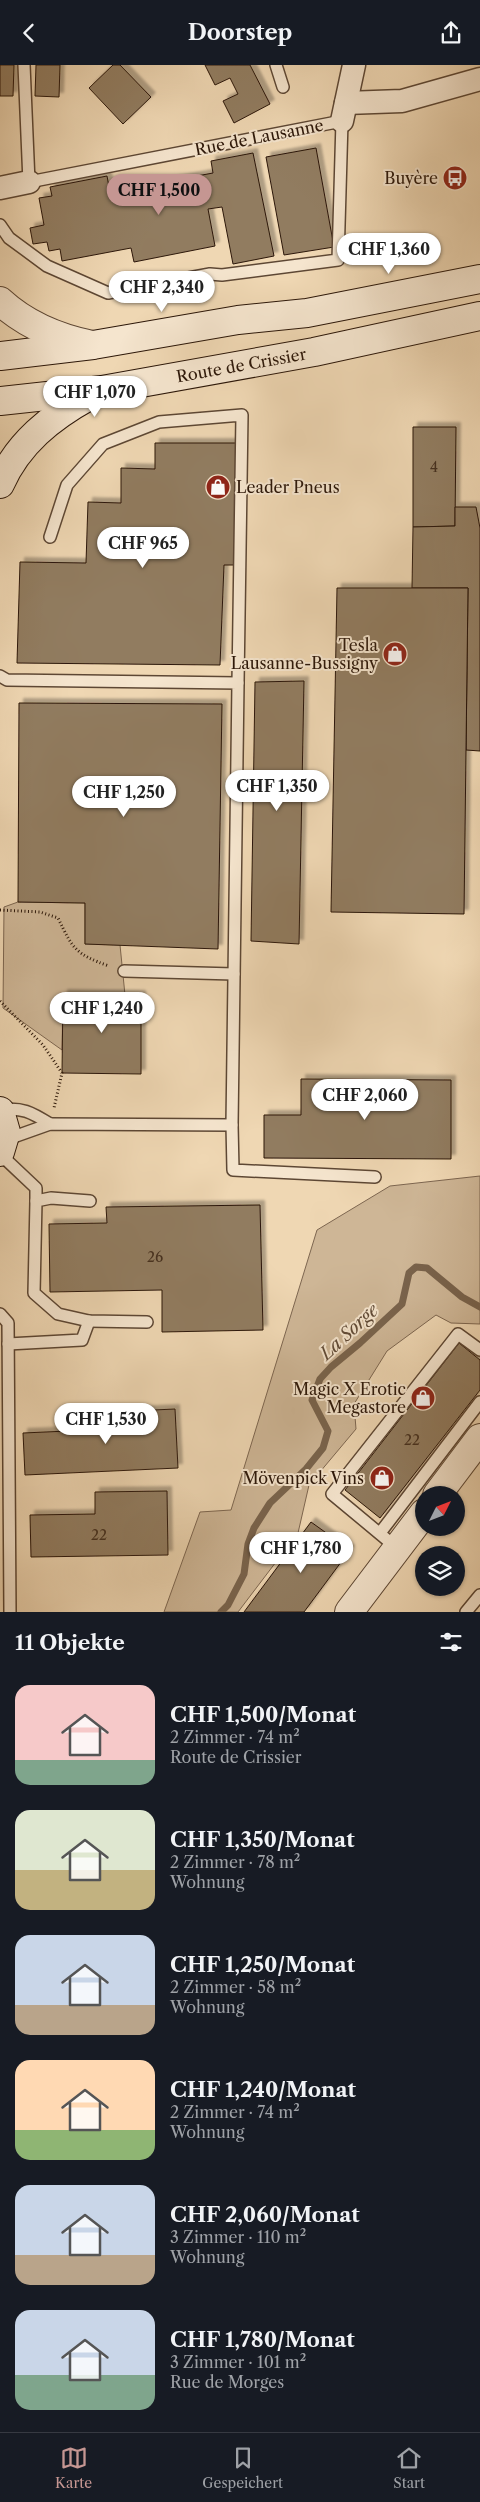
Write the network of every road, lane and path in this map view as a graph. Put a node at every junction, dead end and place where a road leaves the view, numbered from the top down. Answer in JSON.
{"nodes":[{"id":1,"x":24,"y":65,"type":"edge"},
{"id":2,"x":276,"y":65,"type":"edge"},
{"id":3,"x":354,"y":65,"type":"edge"},
{"id":4,"x":480,"y":79,"type":"edge"},
{"id":5,"x":283,"y":87,"type":"dead end"},
{"id":6,"x":344,"y":112,"type":"junction"},
{"id":7,"x":29,"y":182,"type":"junction"},
{"id":8,"x":0,"y":188,"type":"edge"},
{"id":9,"x":0,"y":225,"type":"edge"},
{"id":10,"x":480,"y":279,"type":"edge"},
{"id":11,"x":0,"y":301,"type":"edge"},
{"id":12,"x":480,"y":316,"type":"edge"},
{"id":13,"x":93,"y":345,"type":"junction"},
{"id":14,"x":0,"y":356,"type":"edge"},
{"id":15,"x":102,"y":390,"type":"junction"},
{"id":16,"x":0,"y":401,"type":"edge"},
{"id":17,"x":0,"y":484,"type":"edge"},
{"id":18,"x":50,"y":537,"type":"dead end"},
{"id":19,"x":0,"y":676,"type":"edge"},
{"id":20,"x":238,"y":683,"type":"junction"},
{"id":21,"x":0,"y":910,"type":"edge"},
{"id":22,"x":124,"y":971,"type":"joint"},
{"id":23,"x":234,"y":974,"type":"junction"},
{"id":24,"x":0,"y":1001,"type":"edge"},
{"id":25,"x":0,"y":1110,"type":"edge"},
{"id":26,"x":50,"y":1124,"type":"junction"},
{"id":27,"x":232,"y":1125,"type":"junction"},
{"id":28,"x":2,"y":1149,"type":"edge"},
{"id":29,"x":375,"y":1177,"type":"dead end"},
{"id":30,"x":36,"y":1201,"type":"junction"},
{"id":31,"x":90,"y":1201,"type":"dead end"},
{"id":32,"x":0,"y":1314,"type":"edge"},
{"id":33,"x":89,"y":1321,"type":"junction"},
{"id":34,"x":147,"y":1322,"type":"dead end"},
{"id":35,"x":8,"y":1344,"type":"junction"},
{"id":36,"x":480,"y":1350,"type":"edge"},
{"id":37,"x":480,"y":1402,"type":"edge"},
{"id":38,"x":480,"y":1438,"type":"edge"},
{"id":39,"x":444,"y":1486,"type":"edge"},
{"id":40,"x":415,"y":1520,"type":"edge"},
{"id":41,"x":388,"y":1540,"type":"junction"},
{"id":42,"x":480,"y":1595,"type":"edge"},
{"id":43,"x":10,"y":1612,"type":"edge"},
{"id":44,"x":348,"y":1612,"type":"edge"},
{"id":45,"x":466,"y":1612,"type":"edge"}],
"edges":[{"from":1,"to":7,"type":"lane"},
{"from":2,"to":5,"type":"lane"},
{"from":3,"to":6,"type":"street"},
{"from":4,"to":6,"type":"street","name":"Rue de Lausanne"},
{"from":6,"to":7,"type":"lane","name":"Rue de Lausanne"},
{"from":6,"to":9,"type":"lane"},
{"from":7,"to":8,"type":"street","name":"Rue de Lausanne"},
{"from":10,"to":13,"type":"main road"},
{"from":11,"to":13,"type":"main road"},
{"from":12,"to":15,"type":"main road","name":"Route de Crissier"},
{"from":13,"to":14,"type":"main road"},
{"from":15,"to":16,"type":"main road","name":"Route de Crissier"},
{"from":15,"to":17,"type":"main road"},
{"from":18,"to":20,"type":"lane"},
{"from":19,"to":20,"type":"lane"},
{"from":20,"to":23,"type":"lane"},
{"from":21,"to":22,"type":"path"},
{"from":22,"to":23,"type":"lane"},
{"from":23,"to":27,"type":"lane"},
{"from":24,"to":26,"type":"path"},
{"from":25,"to":26,"type":"lane"},
{"from":25,"to":28,"type":"main road"},
{"from":26,"to":27,"type":"lane"},
{"from":26,"to":28,"type":"lane"},
{"from":27,"to":29,"type":"lane"},
{"from":28,"to":30,"type":"lane"},
{"from":30,"to":31,"type":"lane"},
{"from":30,"to":33,"type":"lane"},
{"from":32,"to":35,"type":"lane"},
{"from":33,"to":34,"type":"lane"},
{"from":33,"to":35,"type":"lane"},
{"from":35,"to":43,"type":"lane"},
{"from":36,"to":41,"type":"lane"},
{"from":37,"to":41,"type":"lane"},
{"from":38,"to":39,"type":"main road"},
{"from":40,"to":41,"type":"main road"},
{"from":41,"to":44,"type":"main road"},
{"from":42,"to":45,"type":"lane"}]}
